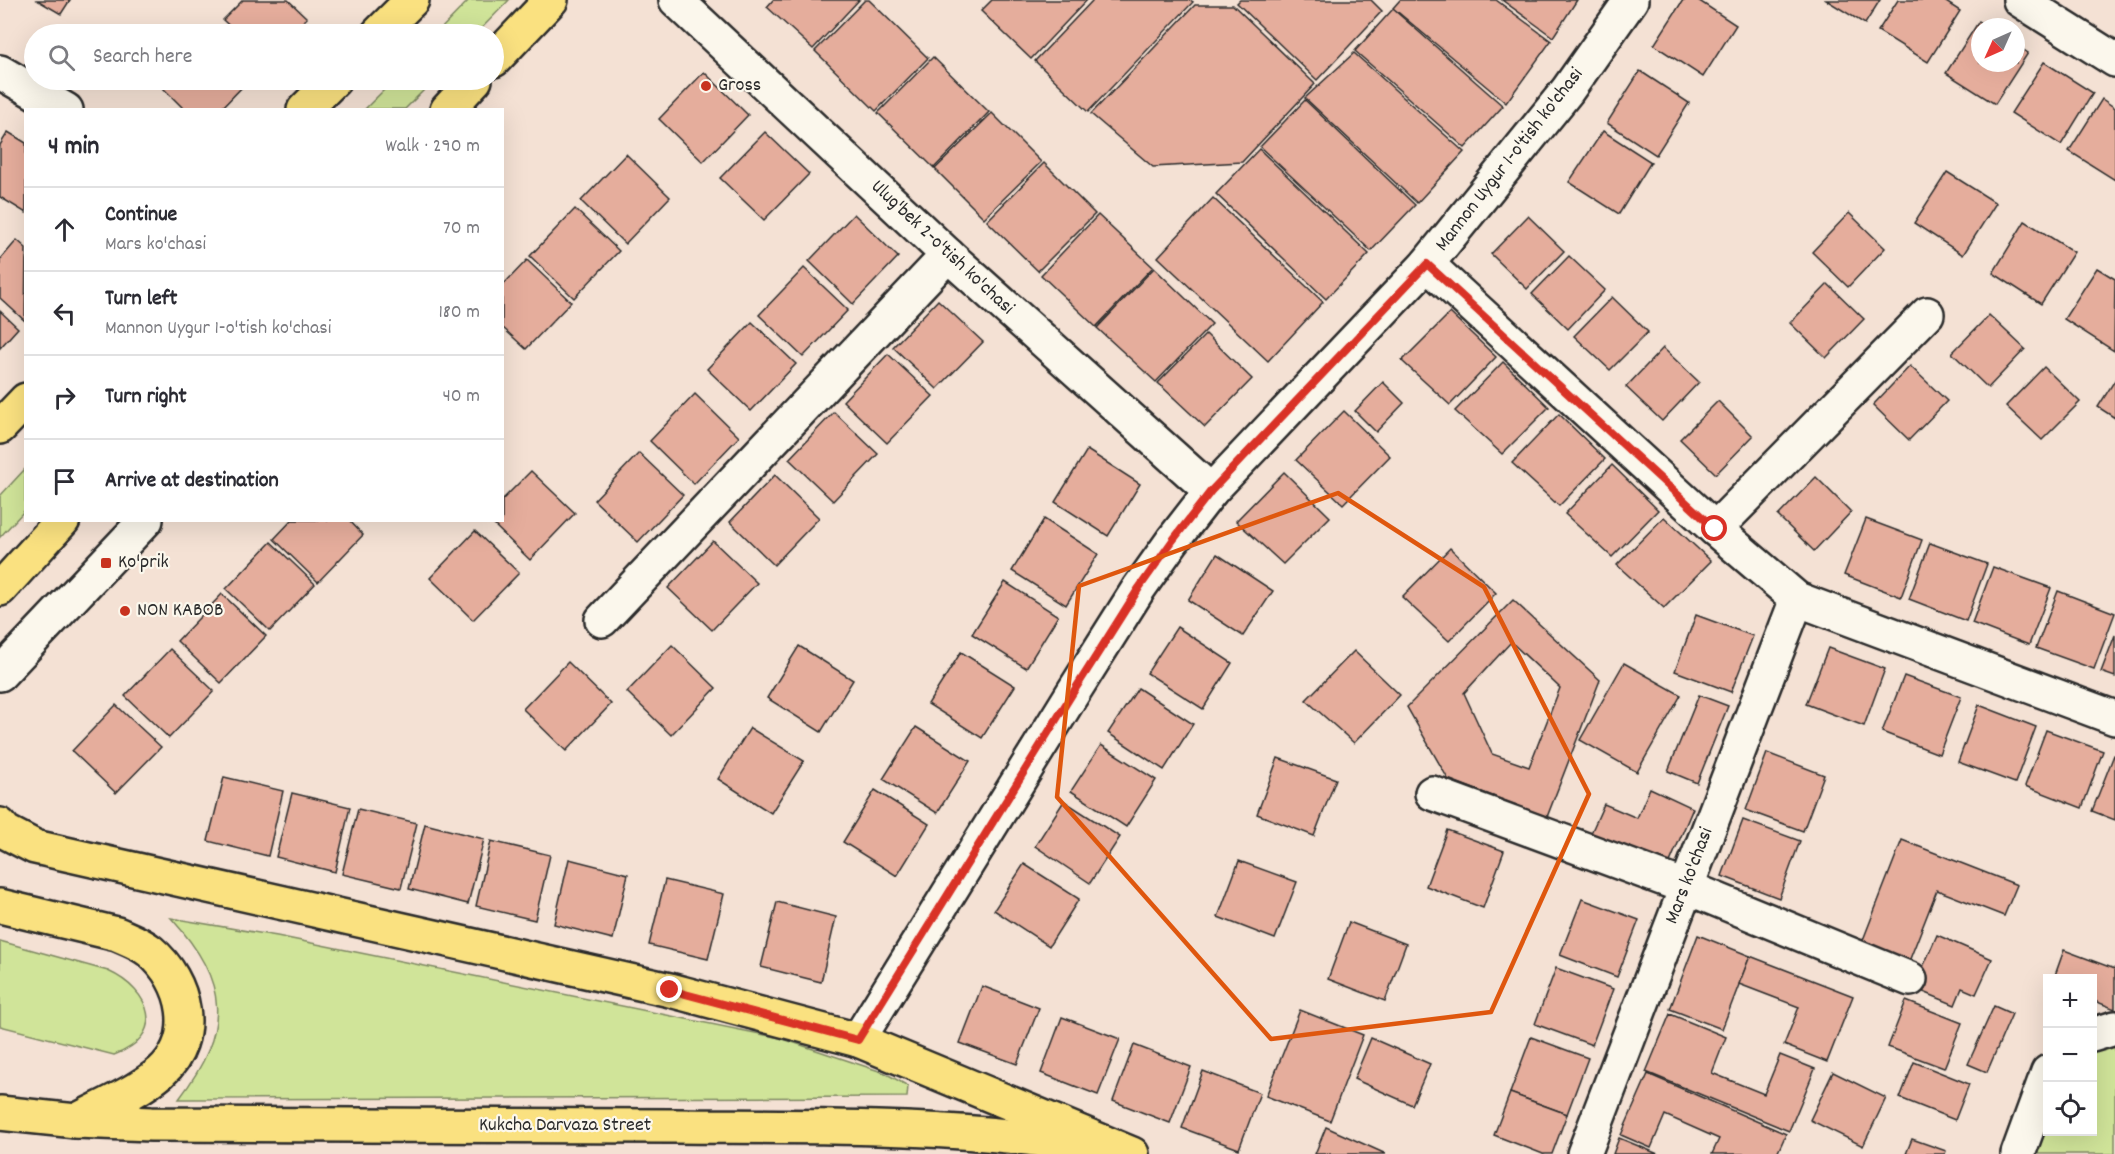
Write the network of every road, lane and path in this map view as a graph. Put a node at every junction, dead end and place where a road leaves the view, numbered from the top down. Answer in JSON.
{"nodes":[{"id":1,"x":412,"y":0,"type":"edge"},
{"id":2,"x":551,"y":0,"type":"edge"},
{"id":3,"x":676,"y":0,"type":"edge"},
{"id":4,"x":1631,"y":0,"type":"edge"},
{"id":5,"x":2020,"y":0,"type":"edge"},
{"id":6,"x":388,"y":24,"type":"edge"},
{"id":7,"x":504,"y":49,"type":"edge"},
{"id":8,"x":2115,"y":60,"type":"edge"},
{"id":9,"x":0,"y":72,"type":"edge"},
{"id":10,"x":24,"y":86,"type":"edge"},
{"id":11,"x":31,"y":90,"type":"edge"},
{"id":12,"x":324,"y":90,"type":"edge"},
{"id":13,"x":466,"y":90,"type":"edge"},
{"id":14,"x":63,"y":108,"type":"edge"},
{"id":15,"x":306,"y":108,"type":"edge"},
{"id":16,"x":449,"y":108,"type":"edge"},
{"id":17,"x":948,"y":255,"type":"junction"},
{"id":18,"x":1427,"y":264,"type":"junction"},
{"id":19,"x":1927,"y":314,"type":"dead end"},
{"id":20,"x":24,"y":402,"type":"edge"},
{"id":21,"x":0,"y":427,"type":"edge"},
{"id":22,"x":1211,"y":491,"type":"junction"},
{"id":23,"x":61,"y":522,"type":"edge"},
{"id":24,"x":144,"y":522,"type":"edge"},
{"id":25,"x":1715,"y":529,"type":"junction"},
{"id":26,"x":0,"y":589,"type":"edge"},
{"id":27,"x":1797,"y":599,"type":"junction"},
{"id":28,"x":602,"y":620,"type":"dead end"},
{"id":29,"x":0,"y":674,"type":"edge"},
{"id":30,"x":2115,"y":718,"type":"edge"},
{"id":31,"x":1432,"y":794,"type":"dead end"},
{"id":32,"x":0,"y":825,"type":"edge"},
{"id":33,"x":1686,"y":887,"type":"junction"},
{"id":34,"x":0,"y":906,"type":"edge"},
{"id":35,"x":1910,"y":980,"type":"dead end"},
{"id":36,"x":2115,"y":1028,"type":"edge"},
{"id":37,"x":2097,"y":1033,"type":"edge"},
{"id":38,"x":858,"y":1040,"type":"junction"},
{"id":39,"x":2044,"y":1082,"type":"edge"},
{"id":40,"x":0,"y":1113,"type":"edge"},
{"id":41,"x":76,"y":1120,"type":"junction"},
{"id":42,"x":1130,"y":1154,"type":"edge"},
{"id":43,"x":1584,"y":1154,"type":"edge"},
{"id":44,"x":2018,"y":1154,"type":"edge"}],
"edges":[{"from":1,"to":6,"type":"main road"},
{"from":2,"to":7,"type":"main road"},
{"from":3,"to":17,"type":"street","name":"Ulug'bek 2-o'tish ko'chasi"},
{"from":4,"to":18,"type":"street","name":"Mannon Uygur 1-o'tish ko'chasi"},
{"from":5,"to":8,"type":"street"},
{"from":9,"to":10,"type":"street"},
{"from":11,"to":14,"type":"street"},
{"from":12,"to":15,"type":"main road"},
{"from":13,"to":16,"type":"main road"},
{"from":17,"to":22,"type":"street","name":"Ulug'bek 2-o'tish ko'chasi"},
{"from":17,"to":28,"type":"street"},
{"from":18,"to":22,"type":"street","name":"Mannon Uygur 1-o'tish ko'chasi"},
{"from":18,"to":25,"type":"street"},
{"from":19,"to":25,"type":"street"},
{"from":20,"to":21,"type":"main road"},
{"from":22,"to":38,"type":"street","name":"Mannon Uygur 1-o'tish ko'chasi"},
{"from":23,"to":26,"type":"main road"},
{"from":24,"to":29,"type":"street"},
{"from":25,"to":27,"type":"street"},
{"from":27,"to":30,"type":"street"},
{"from":27,"to":33,"type":"street","name":"Mars ko'chasi"},
{"from":31,"to":33,"type":"street"},
{"from":32,"to":38,"type":"main road"},
{"from":33,"to":35,"type":"street"},
{"from":33,"to":43,"type":"street","name":"Mars ko'chasi"},
{"from":34,"to":41,"type":"main road"},
{"from":36,"to":37,"type":"street"},
{"from":38,"to":42,"type":"main road"},
{"from":39,"to":44,"type":"street"},
{"from":40,"to":41,"type":"main road","name":"Kukcha Darvaza Street"},
{"from":41,"to":42,"type":"main road","name":"Kukcha Darvaza Street"}]}
